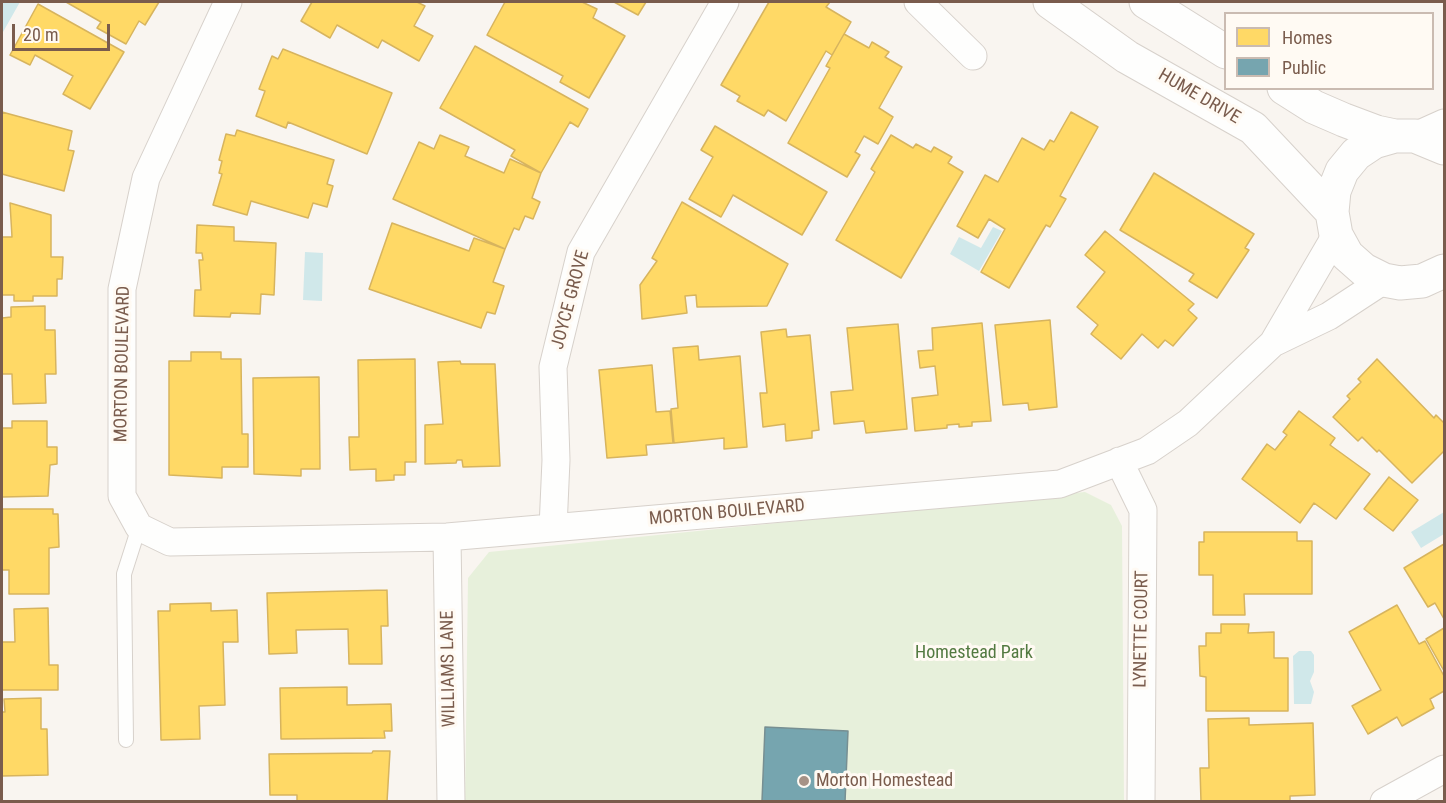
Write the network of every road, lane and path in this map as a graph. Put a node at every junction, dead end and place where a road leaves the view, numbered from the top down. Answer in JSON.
{"nodes":[{"id":1,"x":228,"y":2,"type":"edge"},
{"id":2,"x":725,"y":2,"type":"edge"},
{"id":3,"x":918,"y":2,"type":"edge"},
{"id":4,"x":1050,"y":2,"type":"edge"},
{"id":5,"x":1146,"y":2,"type":"edge"},
{"id":6,"x":1224,"y":51,"type":"edge"},
{"id":7,"x":973,"y":56,"type":"dead end"},
{"id":8,"x":1287,"y":90,"type":"edge"},
{"id":9,"x":1444,"y":123,"type":"edge"},
{"id":10,"x":1405,"y":136,"type":"junction"},
{"id":11,"x":1444,"y":148,"type":"edge"},
{"id":12,"x":1334,"y":224,"type":"junction"},
{"id":13,"x":1444,"y":271,"type":"edge"},
{"id":14,"x":1392,"y":281,"type":"junction"},
{"id":15,"x":1444,"y":302,"type":"edge"},
{"id":16,"x":1273,"y":343,"type":"junction"},
{"id":17,"x":1119,"y":461,"type":"junction"},
{"id":18,"x":139,"y":527,"type":"junction"},
{"id":19,"x":553,"y":528,"type":"junction"},
{"id":20,"x":447,"y":537,"type":"junction"},
{"id":21,"x":126,"y":740,"type":"dead end"},
{"id":22,"x":1444,"y":769,"type":"edge"},
{"id":23,"x":451,"y":801,"type":"edge"},
{"id":24,"x":1141,"y":801,"type":"edge"},
{"id":25,"x":1384,"y":801,"type":"edge"}],
"edges":[{"from":1,"to":18,"type":"street","name":"MORTON BOULEVARD"},
{"from":2,"to":19,"type":"street","name":"JOYCE GROVE"},
{"from":3,"to":7,"type":"street"},
{"from":4,"to":12,"type":"street","name":"HUME DRIVE"},
{"from":5,"to":6,"type":"street"},
{"from":8,"to":10,"type":"street"},
{"from":9,"to":10,"type":"street"},
{"from":10,"to":11,"type":"street"},
{"from":10,"to":12,"type":"street"},
{"from":12,"to":14,"type":"street","name":"HUME DRIVE"},
{"from":12,"to":16,"type":"street","name":"MORTON BOULEVARD"},
{"from":13,"to":14,"type":"street"},
{"from":14,"to":15,"type":"street"},
{"from":14,"to":16,"type":"street","name":"MORTON BOULEVARD"},
{"from":16,"to":17,"type":"street","name":"MORTON BOULEVARD"},
{"from":17,"to":19,"type":"street","name":"MORTON BOULEVARD"},
{"from":17,"to":24,"type":"street","name":"LYNETTE COURT"},
{"from":18,"to":20,"type":"street","name":"MORTON BOULEVARD"},
{"from":18,"to":21,"type":"lane"},
{"from":19,"to":20,"type":"street","name":"MORTON BOULEVARD"},
{"from":20,"to":23,"type":"street","name":"WILLIAMS LANE"},
{"from":22,"to":25,"type":"street"}]}
